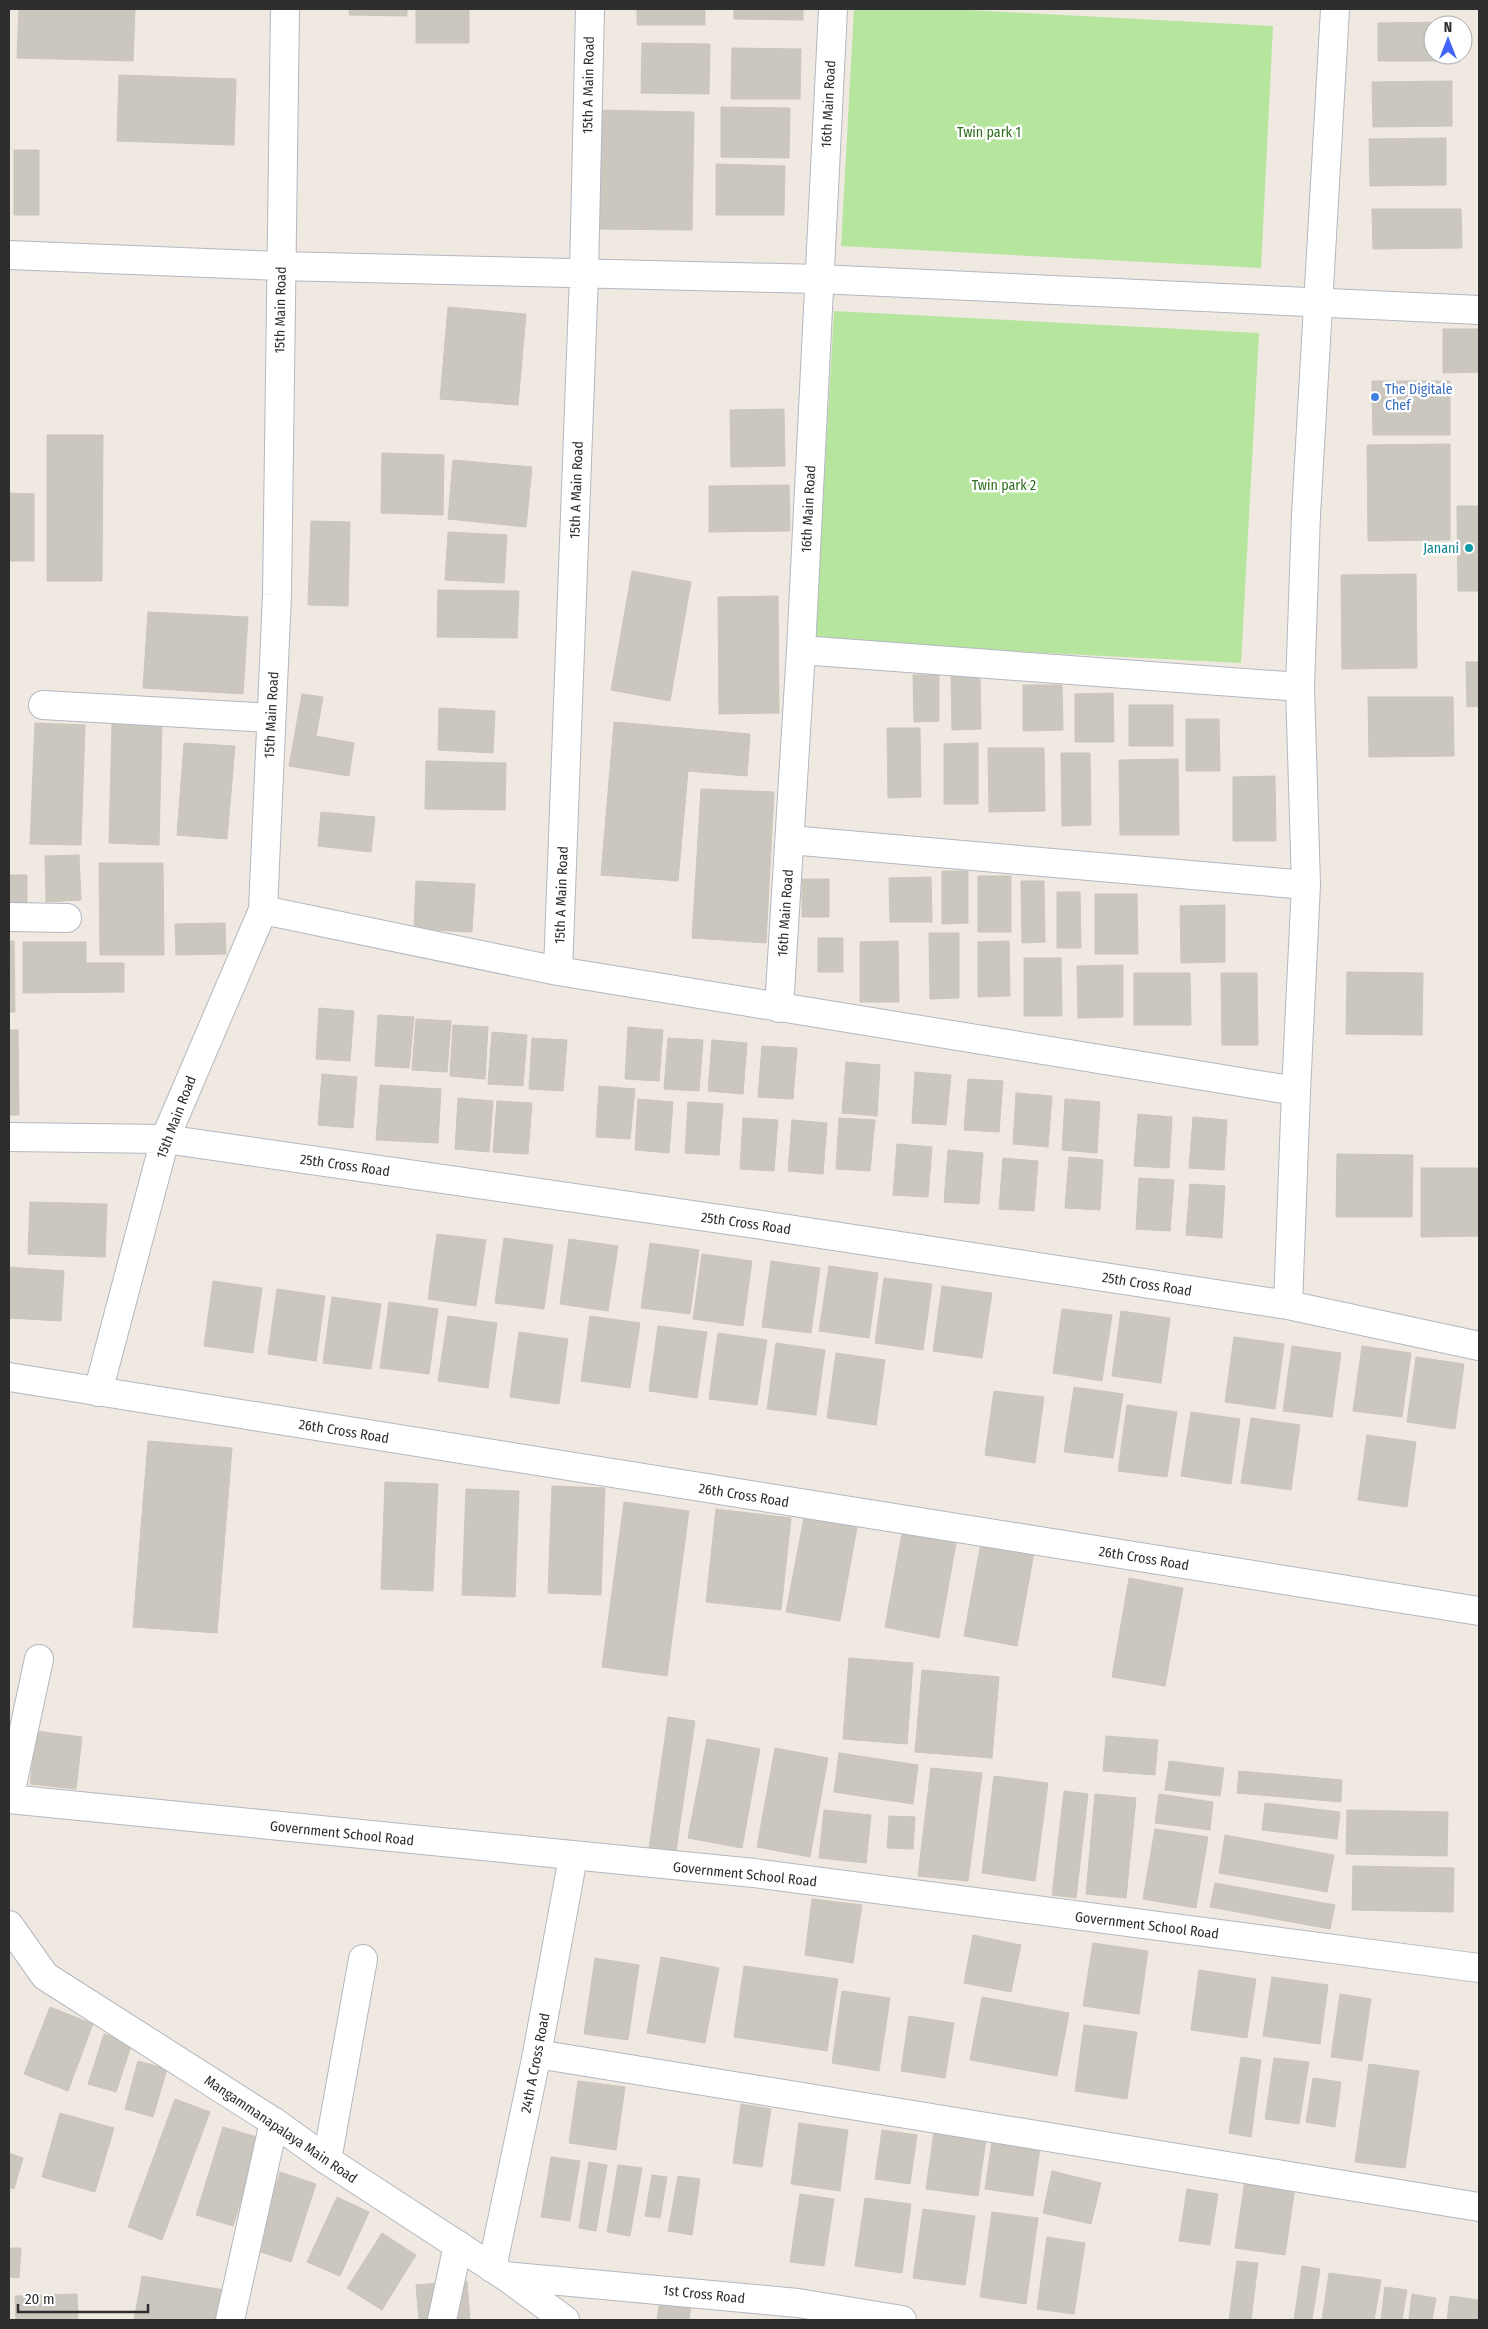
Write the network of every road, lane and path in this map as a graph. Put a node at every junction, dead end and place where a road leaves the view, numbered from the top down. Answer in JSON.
{"nodes":[{"id":1,"x":285,"y":9,"type":"edge"},
{"id":2,"x":590,"y":9,"type":"edge"},
{"id":3,"x":833,"y":9,"type":"edge"},
{"id":4,"x":1334,"y":9,"type":"edge"},
{"id":5,"x":9,"y":255,"type":"edge"},
{"id":6,"x":280,"y":266,"type":"junction"},
{"id":7,"x":584,"y":274,"type":"junction"},
{"id":8,"x":819,"y":278,"type":"junction"},
{"id":9,"x":1318,"y":303,"type":"junction"},
{"id":10,"x":1479,"y":310,"type":"edge"},
{"id":11,"x":801,"y":650,"type":"junction"},
{"id":12,"x":1300,"y":687,"type":"junction"},
{"id":13,"x":43,"y":705,"type":"dead end"},
{"id":14,"x":271,"y":718,"type":"junction"},
{"id":15,"x":790,"y":840,"type":"junction"},
{"id":16,"x":1306,"y":885,"type":"junction"},
{"id":17,"x":263,"y":910,"type":"junction"},
{"id":18,"x":9,"y":917,"type":"edge"},
{"id":19,"x":67,"y":918,"type":"dead end"},
{"id":20,"x":558,"y":971,"type":"junction"},
{"id":21,"x":778,"y":1008,"type":"junction"},
{"id":22,"x":1296,"y":1091,"type":"junction"},
{"id":23,"x":9,"y":1137,"type":"edge"},
{"id":24,"x":165,"y":1139,"type":"junction"},
{"id":25,"x":1288,"y":1305,"type":"junction"},
{"id":26,"x":1479,"y":1346,"type":"edge"},
{"id":27,"x":9,"y":1377,"type":"edge"},
{"id":28,"x":98,"y":1392,"type":"junction"},
{"id":29,"x":1479,"y":1612,"type":"edge"},
{"id":30,"x":39,"y":1659,"type":"dead end"},
{"id":31,"x":9,"y":1799,"type":"edge"},
{"id":32,"x":573,"y":1857,"type":"junction"},
{"id":33,"x":9,"y":1926,"type":"edge"},
{"id":34,"x":363,"y":1959,"type":"dead end"},
{"id":35,"x":1479,"y":1968,"type":"edge"},
{"id":36,"x":537,"y":2054,"type":"junction"},
{"id":37,"x":274,"y":2122,"type":"junction"},
{"id":38,"x":327,"y":2160,"type":"junction"},
{"id":39,"x":1479,"y":2207,"type":"edge"},
{"id":40,"x":458,"y":2245,"type":"junction"},
{"id":41,"x":499,"y":2272,"type":"junction"},
{"id":42,"x":230,"y":2320,"type":"edge"},
{"id":43,"x":442,"y":2320,"type":"edge"},
{"id":44,"x":565,"y":2320,"type":"edge"},
{"id":45,"x":902,"y":2320,"type":"edge"}],
"edges":[{"from":1,"to":6,"type":"street","name":"15th Main Road"},
{"from":2,"to":7,"type":"street","name":"15th A Main Road"},
{"from":3,"to":8,"type":"street","name":"16th Main Road"},
{"from":4,"to":9,"type":"street"},
{"from":5,"to":6,"type":"street"},
{"from":6,"to":7,"type":"street"},
{"from":6,"to":14,"type":"street","name":"15th Main Road"},
{"from":7,"to":8,"type":"street"},
{"from":7,"to":20,"type":"street","name":"15th A Main Road"},
{"from":8,"to":9,"type":"street"},
{"from":8,"to":11,"type":"street","name":"16th Main Road"},
{"from":9,"to":10,"type":"street"},
{"from":9,"to":12,"type":"street"},
{"from":11,"to":12,"type":"street"},
{"from":11,"to":15,"type":"street","name":"16th Main Road"},
{"from":12,"to":16,"type":"street"},
{"from":13,"to":14,"type":"street"},
{"from":14,"to":17,"type":"street","name":"15th Main Road"},
{"from":15,"to":16,"type":"street"},
{"from":15,"to":21,"type":"street","name":"16th Main Road"},
{"from":16,"to":22,"type":"street"},
{"from":17,"to":20,"type":"street"},
{"from":17,"to":24,"type":"street","name":"15th Main Road"},
{"from":18,"to":19,"type":"street"},
{"from":20,"to":21,"type":"street"},
{"from":21,"to":22,"type":"street"},
{"from":22,"to":25,"type":"street"},
{"from":23,"to":24,"type":"street","name":"25th Cross Road"},
{"from":24,"to":25,"type":"street","name":"25th Cross Road"},
{"from":24,"to":28,"type":"street","name":"15th Main Road"},
{"from":25,"to":26,"type":"street","name":"25th Cross Road"},
{"from":27,"to":28,"type":"street","name":"26th Cross Road"},
{"from":28,"to":29,"type":"street","name":"26th Cross Road"},
{"from":30,"to":31,"type":"street"},
{"from":31,"to":32,"type":"street","name":"Government School Road"},
{"from":32,"to":35,"type":"street","name":"Government School Road"},
{"from":32,"to":36,"type":"street","name":"24th A Cross Road"},
{"from":33,"to":37,"type":"street","name":"Mangammanapalaya Main Road"},
{"from":34,"to":38,"type":"street"},
{"from":36,"to":39,"type":"street"},
{"from":36,"to":41,"type":"street","name":"24th A Cross Road"},
{"from":37,"to":38,"type":"street","name":"Mangammanapalaya Main Road"},
{"from":37,"to":42,"type":"street"},
{"from":38,"to":40,"type":"street","name":"Mangammanapalaya Main Road"},
{"from":40,"to":41,"type":"street","name":"Mangammanapalaya Main Road"},
{"from":40,"to":43,"type":"street"},
{"from":41,"to":44,"type":"street","name":"Mangammanapalaya Main Road"},
{"from":41,"to":45,"type":"street","name":"1st Cross Road"}]}
